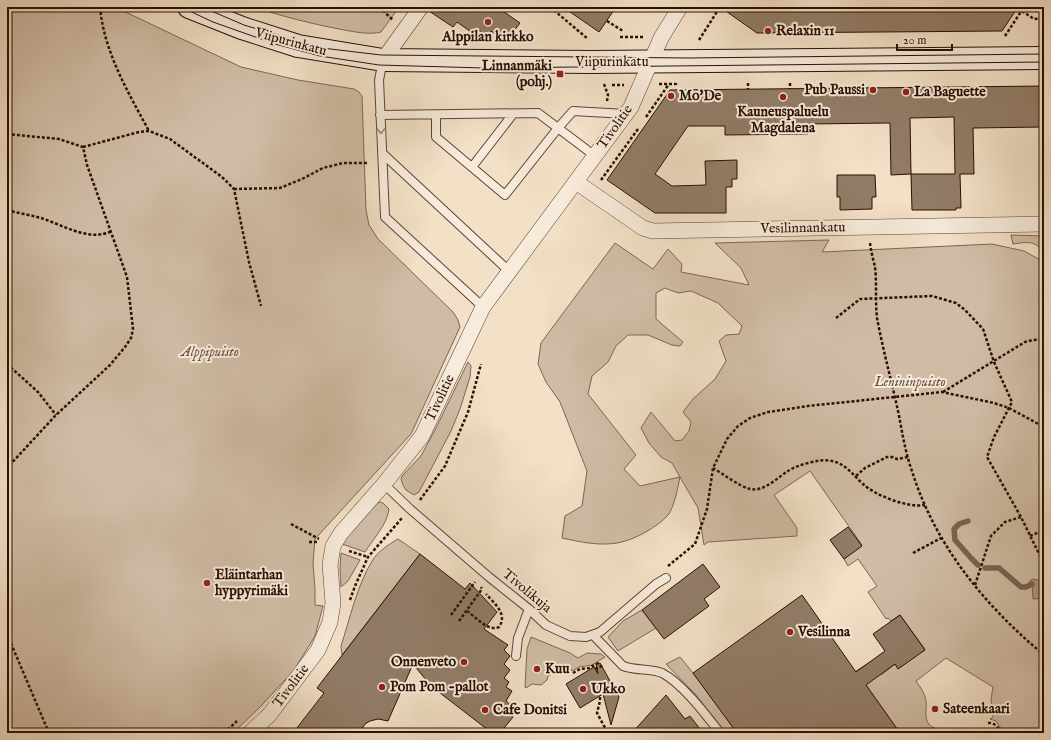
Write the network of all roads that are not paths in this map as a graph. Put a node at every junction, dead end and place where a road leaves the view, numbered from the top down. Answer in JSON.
{"nodes":[{"id":1,"x":421,"y":7,"type":"edge"},
{"id":2,"x":680,"y":7,"type":"edge"},
{"id":3,"x":193,"y":8,"type":"edge"},
{"id":4,"x":1044,"y":58,"type":"edge"},
{"id":5,"x":650,"y":62,"type":"junction"},
{"id":6,"x":381,"y":70,"type":"junction"},
{"id":7,"x":513,"y":114,"type":"junction"},
{"id":8,"x":626,"y":114,"type":"junction"},
{"id":9,"x":380,"y":115,"type":"junction"},
{"id":10,"x":436,"y":115,"type":"junction"},
{"id":11,"x":558,"y":128,"type":"junction"},
{"id":12,"x":382,"y":153,"type":"junction"},
{"id":13,"x":595,"y":156,"type":"junction"},
{"id":14,"x":472,"y":167,"type":"junction"},
{"id":15,"x":576,"y":182,"type":"junction"},
{"id":16,"x":1044,"y":224,"type":"edge"},
{"id":17,"x":509,"y":271,"type":"junction"},
{"id":18,"x":483,"y":307,"type":"junction"},
{"id":19,"x":384,"y":484,"type":"junction"},
{"id":20,"x":666,"y":578,"type":"dead end"},
{"id":21,"x":529,"y":609,"type":"junction"},
{"id":22,"x":593,"y":635,"type":"junction"},
{"id":23,"x":516,"y":656,"type":"dead end"},
{"id":24,"x":259,"y":730,"type":"edge"},
{"id":25,"x":720,"y":733,"type":"edge"}],
"edges":[{"from":1,"to":6,"type":"street"},
{"from":2,"to":5,"type":"street","name":"Tivolitie"},
{"from":3,"to":6,"type":"street","name":"Viipurinkatu"},
{"from":4,"to":5,"type":"street","name":"Viipurinkatu"},
{"from":5,"to":6,"type":"street","name":"Viipurinkatu"},
{"from":5,"to":8,"type":"street","name":"Tivolitie"},
{"from":6,"to":9,"type":"lane"},
{"from":7,"to":10,"type":"lane"},
{"from":7,"to":11,"type":"lane"},
{"from":7,"to":14,"type":"lane"},
{"from":8,"to":11,"type":"lane"},
{"from":8,"to":13,"type":"street","name":"Tivolitie"},
{"from":9,"to":10,"type":"lane"},
{"from":9,"to":12,"type":"lane","one_way":true},
{"from":10,"to":14,"type":"lane"},
{"from":11,"to":13,"type":"lane"},
{"from":11,"to":14,"type":"lane"},
{"from":12,"to":17,"type":"lane"},
{"from":12,"to":18,"type":"lane"},
{"from":13,"to":15,"type":"street","name":"Tivolitie"},
{"from":15,"to":16,"type":"street","name":"Vesilinnankatu"},
{"from":15,"to":17,"type":"street","name":"Tivolitie"},
{"from":17,"to":18,"type":"street","name":"Tivolitie"},
{"from":18,"to":19,"type":"street","name":"Tivolitie"},
{"from":19,"to":21,"type":"lane","name":"Tivolikuja"},
{"from":19,"to":24,"type":"street","name":"Tivolitie"},
{"from":20,"to":22,"type":"lane","name":"Tivolikuja"},
{"from":21,"to":22,"type":"lane","name":"Tivolikuja"},
{"from":21,"to":23,"type":"lane"},
{"from":22,"to":25,"type":"lane"}]}
